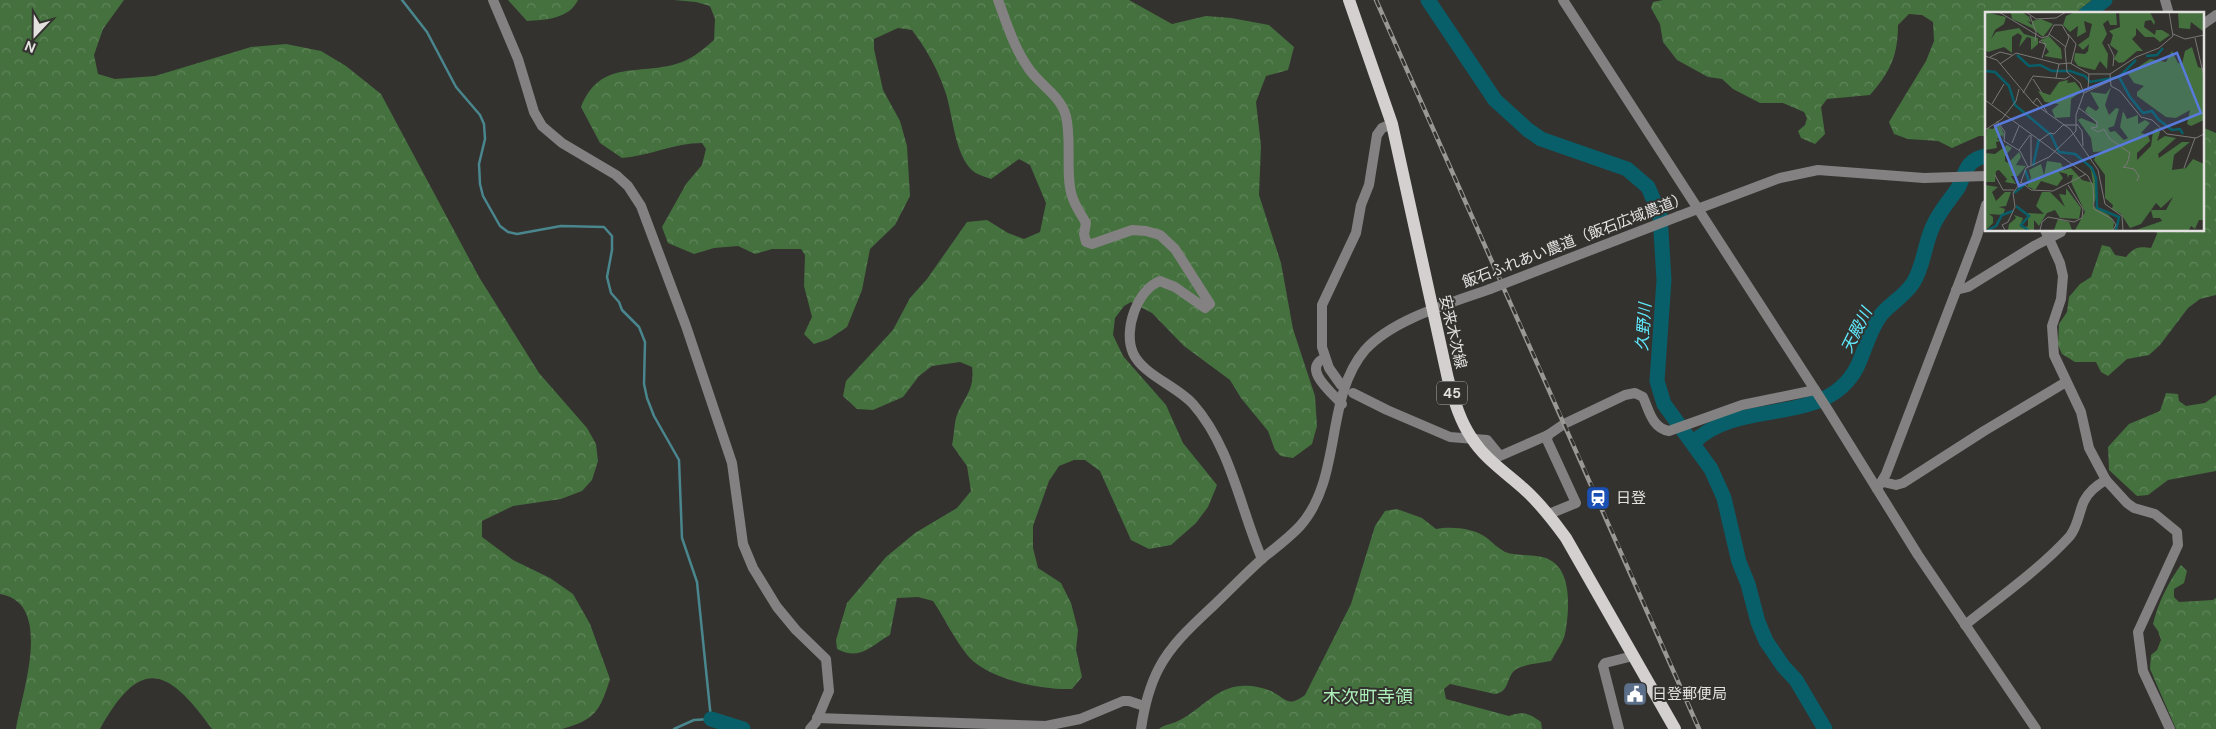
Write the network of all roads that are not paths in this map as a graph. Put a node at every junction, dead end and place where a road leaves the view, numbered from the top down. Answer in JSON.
{"nodes":[{"id":1,"x":493,"y":0,"type":"edge"},
{"id":2,"x":998,"y":0,"type":"edge"},
{"id":3,"x":1349,"y":0,"type":"edge"},
{"id":4,"x":1563,"y":0,"type":"edge"},
{"id":5,"x":2216,"y":16,"type":"edge"},
{"id":6,"x":2204,"y":24,"type":"edge"},
{"id":7,"x":1392,"y":124,"type":"junction"},
{"id":8,"x":1982,"y":176,"type":"edge"},
{"id":9,"x":1699,"y":209,"type":"junction"},
{"id":10,"x":1985,"y":209,"type":"edge"},
{"id":11,"x":2061,"y":232,"type":"dead end"},
{"id":12,"x":2047,"y":234,"type":"edge"},
{"id":13,"x":1956,"y":290,"type":"junction"},
{"id":14,"x":1432,"y":311,"type":"junction"},
{"id":15,"x":1325,"y":358,"type":"junction"},
{"id":16,"x":2066,"y":382,"type":"junction"},
{"id":17,"x":1341,"y":385,"type":"dead end"},
{"id":18,"x":1353,"y":393,"type":"dead end"},
{"id":19,"x":1817,"y":393,"type":"junction"},
{"id":20,"x":1342,"y":404,"type":"junction"},
{"id":21,"x":1548,"y":435,"type":"junction"},
{"id":22,"x":1472,"y":439,"type":"junction"},
{"id":23,"x":2106,"y":480,"type":"junction"},
{"id":24,"x":1880,"y":485,"type":"junction"},
{"id":25,"x":1549,"y":514,"type":"junction"},
{"id":26,"x":1262,"y":559,"type":"junction"},
{"id":27,"x":1965,"y":625,"type":"junction"},
{"id":28,"x":1633,"y":656,"type":"junction"},
{"id":29,"x":1144,"y":706,"type":"junction"},
{"id":30,"x":818,"y":718,"type":"junction"},
{"id":31,"x":1080,"y":724,"type":"edge"},
{"id":32,"x":810,"y":729,"type":"edge"},
{"id":33,"x":1141,"y":729,"type":"edge"},
{"id":34,"x":1619,"y":729,"type":"edge"},
{"id":35,"x":1675,"y":729,"type":"edge"},
{"id":36,"x":2036,"y":729,"type":"edge"},
{"id":37,"x":2170,"y":729,"type":"edge"}],
"edges":[{"from":1,"to":30,"type":"street"},
{"from":2,"to":26,"type":"street"},
{"from":3,"to":7,"type":"main road","name":"安来木次線","number":"45"},
{"from":4,"to":9,"type":"street"},
{"from":5,"to":6,"type":"street"},
{"from":7,"to":14,"type":"main road","name":"安来木次線","number":"45"},
{"from":7,"to":15,"type":"street"},
{"from":8,"to":9,"type":"street","name":"飯石ふれあい農道（飯石広域農道）"},
{"from":9,"to":14,"type":"street","name":"飯石ふれあい農道（飯石広域農道）","bridge":true},
{"from":9,"to":19,"type":"street"},
{"from":10,"to":13,"type":"street"},
{"from":11,"to":12,"type":"street"},
{"from":12,"to":13,"type":"street"},
{"from":12,"to":16,"type":"street"},
{"from":13,"to":24,"type":"street"},
{"from":14,"to":20,"type":"street","name":"飯石ふれあい農道（飯石広域農道）"},
{"from":14,"to":22,"type":"main road","name":"安来木次線","number":"45"},
{"from":15,"to":17,"type":"street"},
{"from":15,"to":20,"type":"street"},
{"from":16,"to":23,"type":"street"},
{"from":16,"to":24,"type":"street"},
{"from":18,"to":22,"type":"street"},
{"from":19,"to":21,"type":"street"},
{"from":19,"to":24,"type":"street"},
{"from":20,"to":26,"type":"street","name":"飯石ふれあい農道（飯石広域農道）"},
{"from":21,"to":22,"type":"street"},
{"from":21,"to":25,"type":"street"},
{"from":22,"to":25,"type":"main road","name":"安来木次線","number":"45"},
{"from":23,"to":27,"type":"street"},
{"from":23,"to":37,"type":"street"},
{"from":24,"to":27,"type":"street"},
{"from":25,"to":28,"type":"main road","name":"安来木次線","number":"45"},
{"from":26,"to":29,"type":"street","name":"飯石ふれあい農道（飯石広域農道）"},
{"from":27,"to":36,"type":"street"},
{"from":28,"to":34,"type":"street"},
{"from":28,"to":35,"type":"main road","name":"安来木次線","number":"45"},
{"from":29,"to":31,"type":"street"},
{"from":29,"to":33,"type":"street","name":"飯石ふれあい農道（飯石広域農道）"},
{"from":30,"to":31,"type":"street"},
{"from":30,"to":32,"type":"street"}]}
